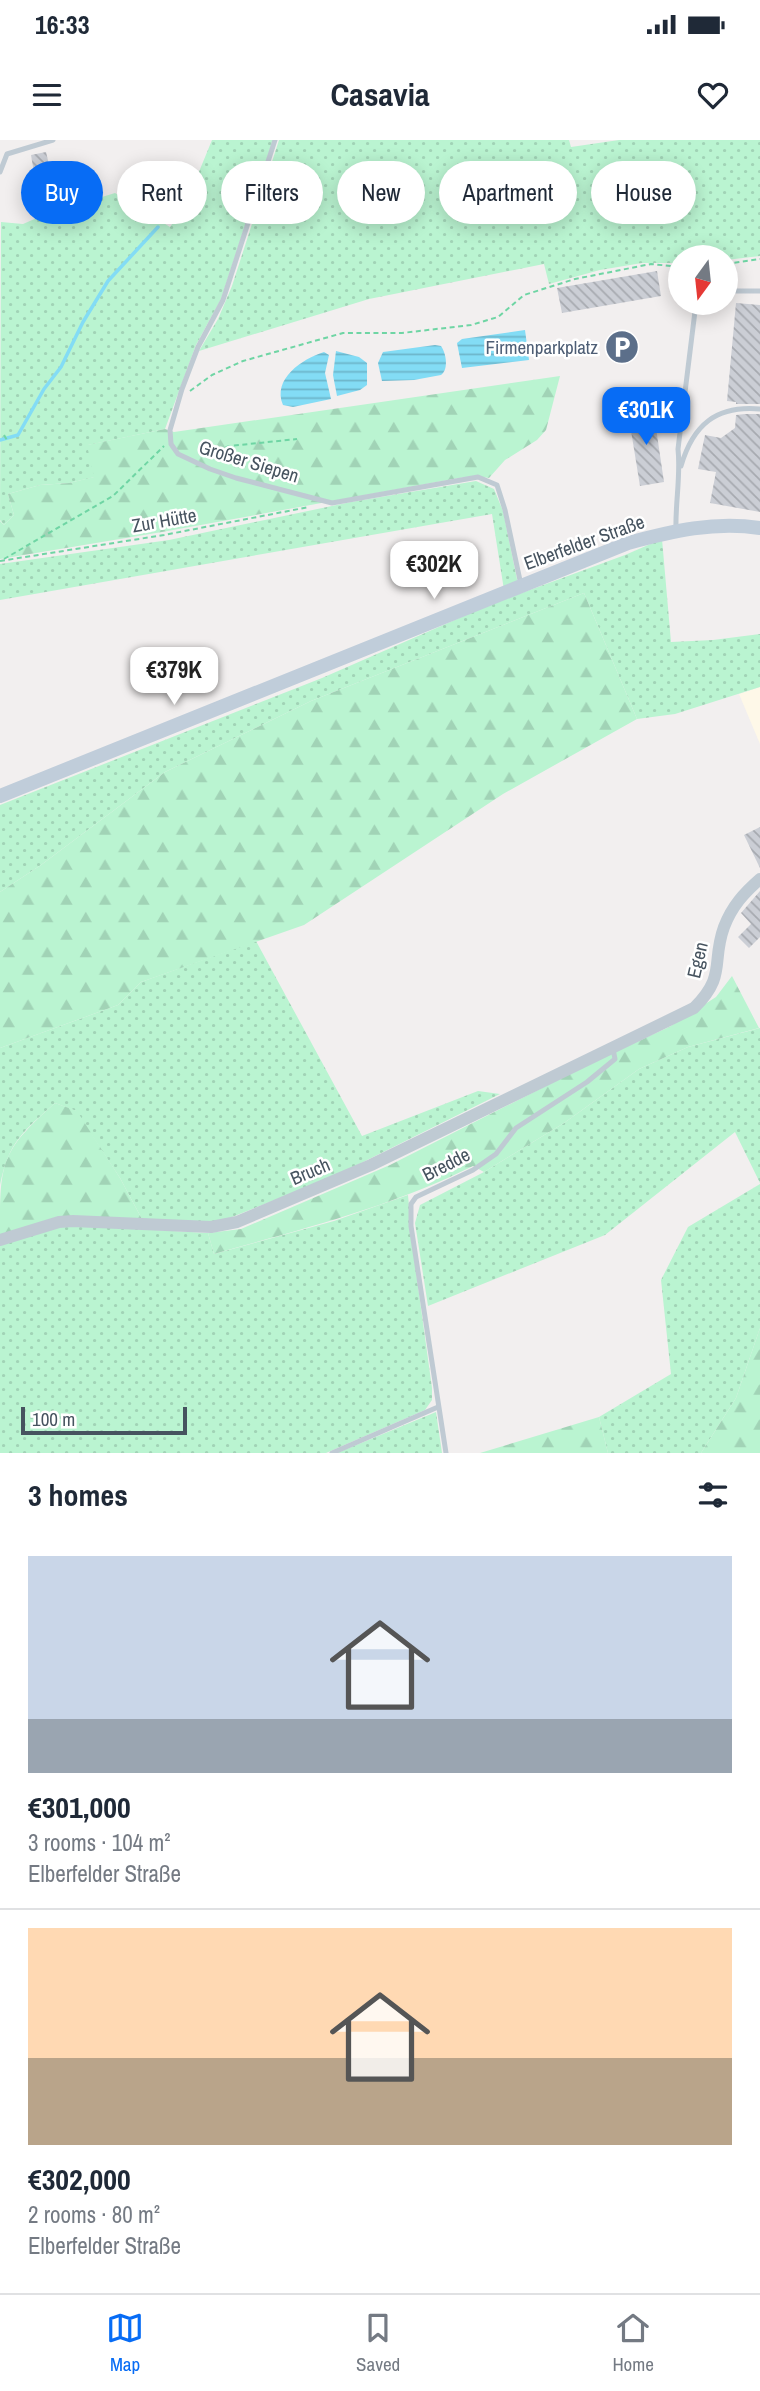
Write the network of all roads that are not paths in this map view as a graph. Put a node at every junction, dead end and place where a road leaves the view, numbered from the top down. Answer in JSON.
{"nodes":[{"id":1,"x":53,"y":140,"type":"edge"},
{"id":2,"x":275,"y":140,"type":"edge"},
{"id":3,"x":0,"y":172,"type":"edge"},
{"id":4,"x":738,"y":291,"type":"edge"},
{"id":5,"x":760,"y":291,"type":"edge"},
{"id":6,"x":695,"y":315,"type":"edge"},
{"id":7,"x":760,"y":409,"type":"edge"},
{"id":8,"x":680,"y":468,"type":"junction"},
{"id":9,"x":760,"y":528,"type":"edge"},
{"id":10,"x":676,"y":531,"type":"junction"},
{"id":11,"x":521,"y":585,"type":"junction"},
{"id":12,"x":0,"y":796,"type":"edge"},
{"id":13,"x":760,"y":879,"type":"edge"},
{"id":14,"x":612,"y":1048,"type":"junction"},
{"id":15,"x":0,"y":1240,"type":"edge"},
{"id":16,"x":438,"y":1407,"type":"junction"},
{"id":17,"x":332,"y":1453,"type":"edge"},
{"id":18,"x":446,"y":1453,"type":"edge"}],
"edges":[{"from":1,"to":3,"type":"lane"},
{"from":2,"to":11,"type":"lane","name":"Großer Siepen"},
{"from":4,"to":5,"type":"lane"},
{"from":6,"to":8,"type":"lane"},
{"from":7,"to":8,"type":"lane"},
{"from":8,"to":10,"type":"lane"},
{"from":9,"to":10,"type":"main road","name":"Elberfelder Straße"},
{"from":10,"to":11,"type":"main road","name":"Elberfelder Straße"},
{"from":11,"to":12,"type":"main road","name":"Elberfelder Straße"},
{"from":13,"to":14,"type":"street","name":"Egen"},
{"from":14,"to":15,"type":"street","name":"Bruch"},
{"from":14,"to":16,"type":"lane","name":"Bredde"},
{"from":16,"to":17,"type":"lane"},
{"from":16,"to":18,"type":"lane","name":"Bredde"}]}
